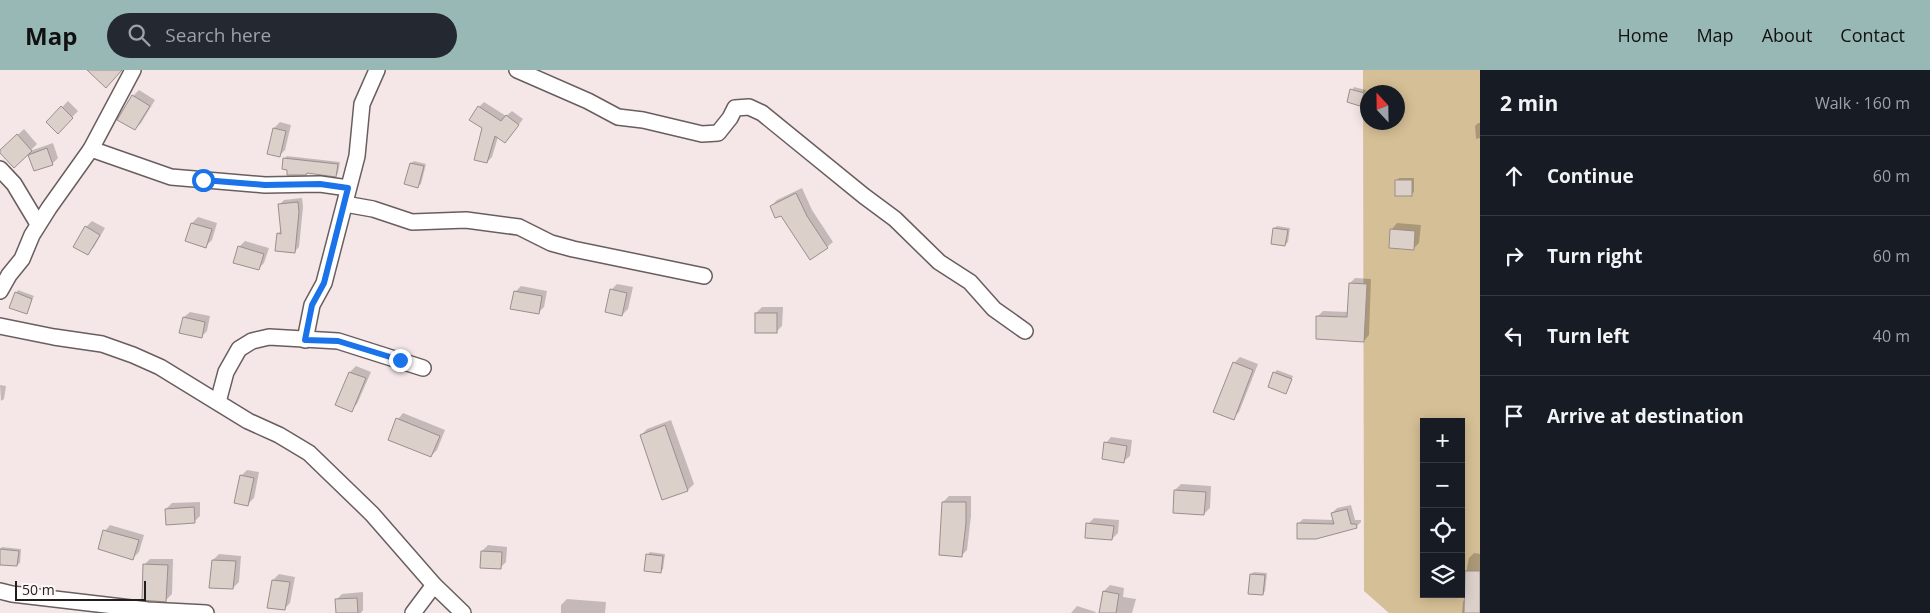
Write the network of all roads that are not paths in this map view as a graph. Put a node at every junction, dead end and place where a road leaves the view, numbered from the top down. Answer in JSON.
{"nodes":[{"id":1,"x":133,"y":70,"type":"edge"},
{"id":2,"x":377,"y":70,"type":"edge"},
{"id":3,"x":517,"y":70,"type":"edge"},
{"id":4,"x":91,"y":149,"type":"junction"},
{"id":5,"x":0,"y":169,"type":"edge"},
{"id":6,"x":348,"y":188,"type":"junction"},
{"id":7,"x":345,"y":204,"type":"junction"},
{"id":8,"x":38,"y":224,"type":"junction"},
{"id":9,"x":704,"y":276,"type":"dead end"},
{"id":10,"x":0,"y":291,"type":"edge"},
{"id":11,"x":0,"y":326,"type":"edge"},
{"id":12,"x":1025,"y":331,"type":"dead end"},
{"id":13,"x":305,"y":340,"type":"junction"},
{"id":14,"x":423,"y":368,"type":"dead end"},
{"id":15,"x":218,"y":402,"type":"junction"},
{"id":16,"x":434,"y":585,"type":"junction"},
{"id":17,"x":0,"y":590,"type":"edge"},
{"id":18,"x":206,"y":613,"type":"edge"},
{"id":19,"x":413,"y":613,"type":"edge"},
{"id":20,"x":463,"y":613,"type":"edge"}],
"edges":[{"from":1,"to":4,"type":"street"},
{"from":2,"to":6,"type":"street"},
{"from":3,"to":12,"type":"street"},
{"from":4,"to":6,"type":"street"},
{"from":4,"to":8,"type":"street"},
{"from":5,"to":8,"type":"street"},
{"from":6,"to":7,"type":"street"},
{"from":7,"to":9,"type":"street"},
{"from":7,"to":13,"type":"street"},
{"from":8,"to":10,"type":"street"},
{"from":11,"to":15,"type":"street"},
{"from":13,"to":14,"type":"street"},
{"from":13,"to":15,"type":"street"},
{"from":15,"to":16,"type":"street"},
{"from":16,"to":19,"type":"street"},
{"from":16,"to":20,"type":"street"},
{"from":17,"to":18,"type":"street"}]}
